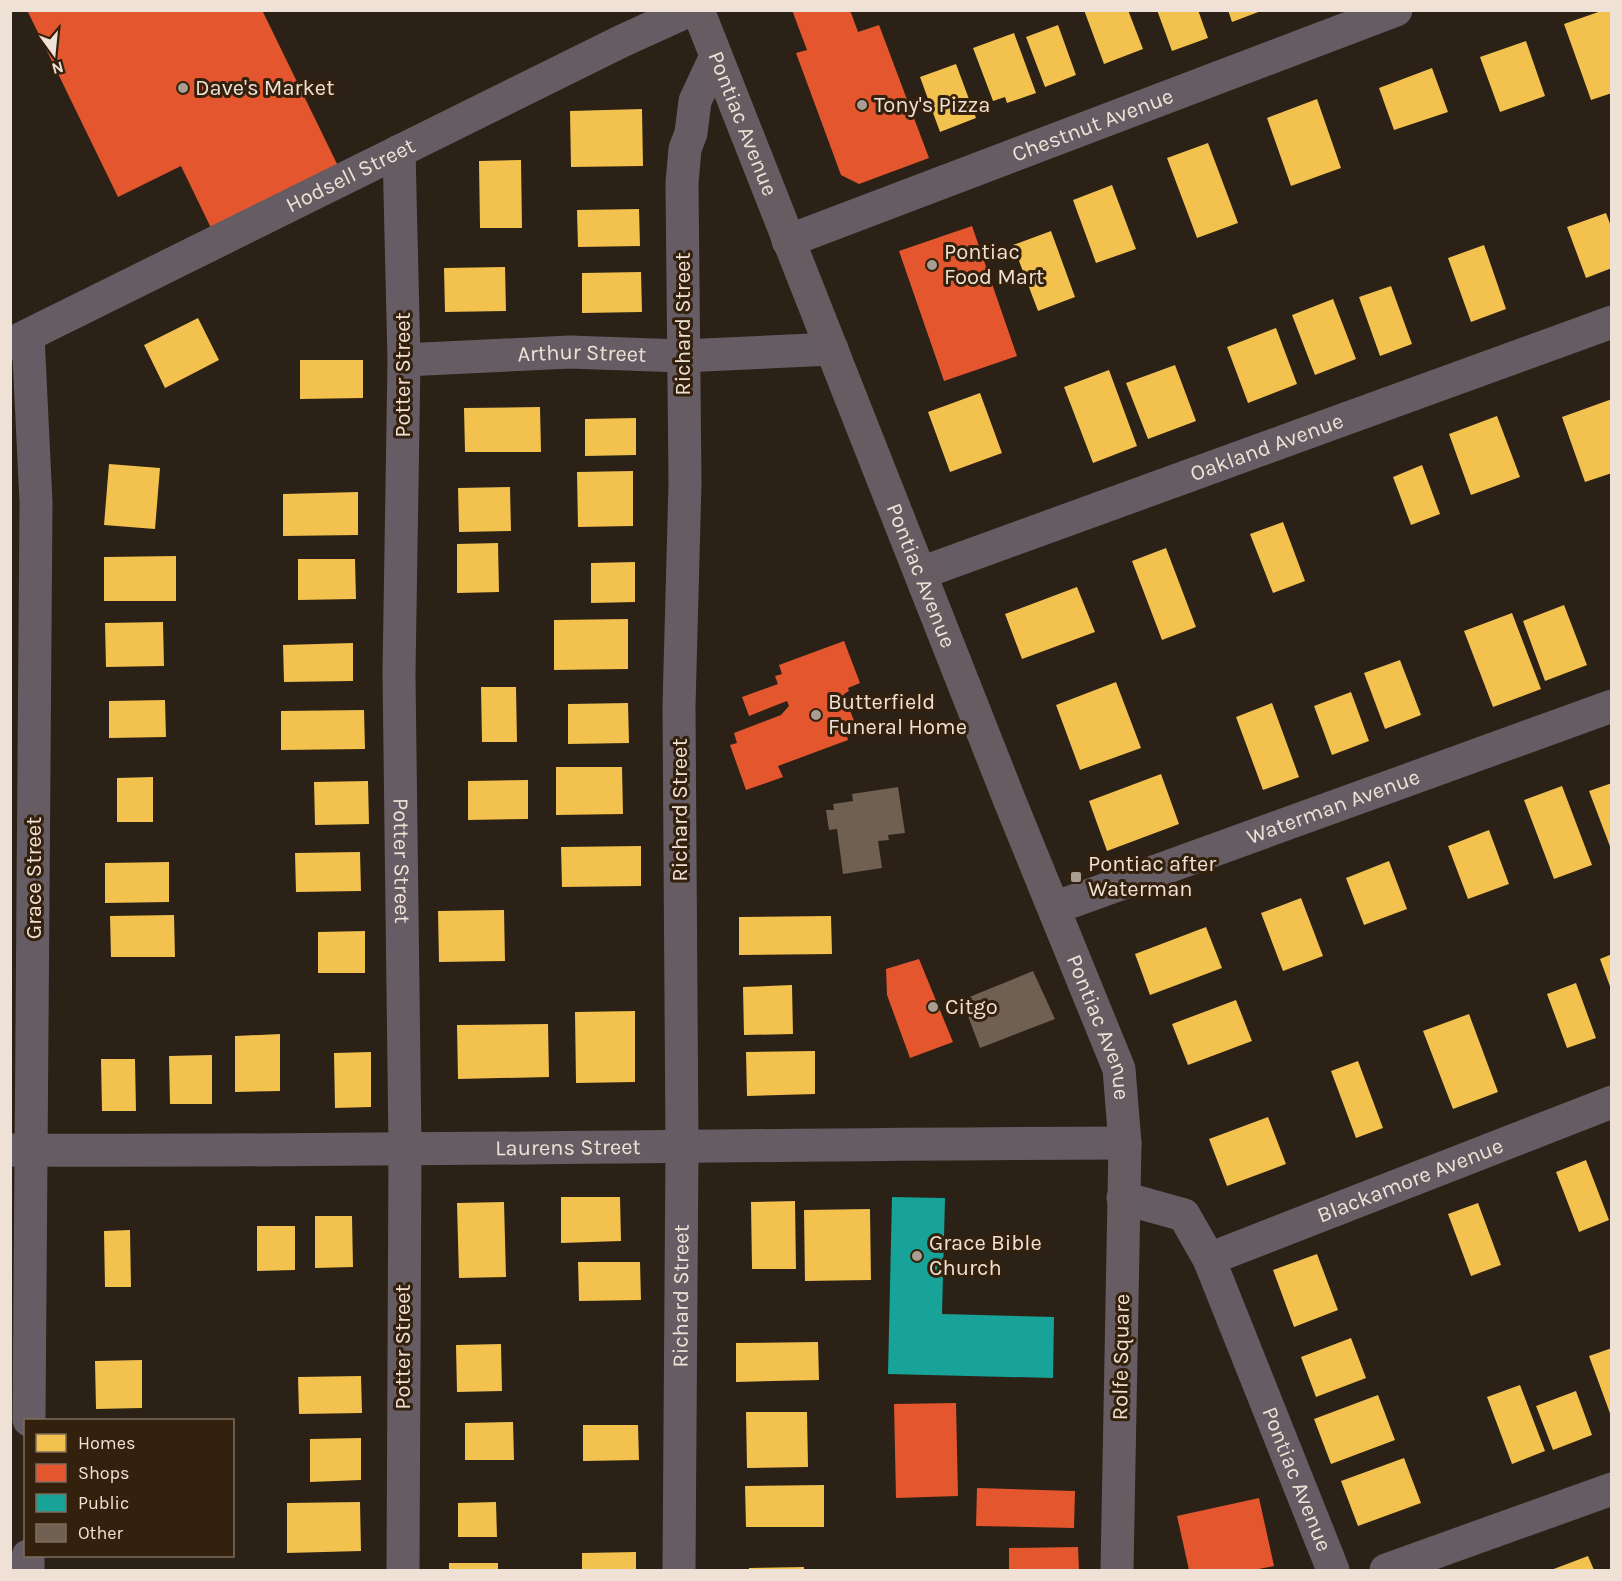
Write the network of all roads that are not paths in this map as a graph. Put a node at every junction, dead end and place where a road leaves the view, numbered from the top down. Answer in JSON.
{"nodes":[{"id":1,"x":690,"y":10,"type":"edge"},
{"id":2,"x":698,"y":10,"type":"edge"},
{"id":3,"x":1396,"y":10,"type":"edge"},
{"id":4,"x":716,"y":56,"type":"junction"},
{"id":5,"x":399,"y":151,"type":"junction"},
{"id":6,"x":788,"y":240,"type":"junction"},
{"id":7,"x":1611,"y":322,"type":"edge"},
{"id":8,"x":19,"y":340,"type":"edge"},
{"id":9,"x":832,"y":349,"type":"junction"},
{"id":10,"x":682,"y":356,"type":"junction"},
{"id":11,"x":404,"y":360,"type":"junction"},
{"id":12,"x":921,"y":573,"type":"junction"},
{"id":13,"x":1611,"y":706,"type":"edge"},
{"id":14,"x":1054,"y":908,"type":"junction"},
{"id":15,"x":1611,"y":1102,"type":"edge"},
{"id":16,"x":1125,"y":1143,"type":"junction"},
{"id":17,"x":682,"y":1147,"type":"junction"},
{"id":18,"x":405,"y":1148,"type":"junction"},
{"id":19,"x":21,"y":1150,"type":"edge"},
{"id":20,"x":1123,"y":1198,"type":"junction"},
{"id":21,"x":1209,"y":1259,"type":"junction"},
{"id":22,"x":28,"y":1419,"type":"edge"},
{"id":23,"x":1611,"y":1489,"type":"edge"},
{"id":24,"x":403,"y":1570,"type":"edge"},
{"id":25,"x":679,"y":1570,"type":"edge"},
{"id":26,"x":1117,"y":1570,"type":"edge"},
{"id":27,"x":1333,"y":1570,"type":"edge"},
{"id":28,"x":1386,"y":1570,"type":"edge"}],
"edges":[{"from":1,"to":5,"type":"street","name":"Hodsell Street"},
{"from":2,"to":4,"type":"main road","name":"Pontiac Avenue"},
{"from":3,"to":6,"type":"street","name":"Chestnut Avenue"},
{"from":4,"to":6,"type":"main road","name":"Pontiac Avenue"},
{"from":4,"to":10,"type":"street","name":"Richard Street"},
{"from":5,"to":8,"type":"street","name":"Hodsell Street"},
{"from":5,"to":11,"type":"street","name":"Potter Street"},
{"from":6,"to":9,"type":"main road","name":"Pontiac Avenue"},
{"from":7,"to":12,"type":"street","name":"Oakland Avenue"},
{"from":8,"to":19,"type":"street","name":"Grace Street"},
{"from":9,"to":10,"type":"street","name":"Arthur Street"},
{"from":9,"to":12,"type":"main road","name":"Pontiac Avenue"},
{"from":10,"to":11,"type":"street","name":"Arthur Street"},
{"from":10,"to":17,"type":"street","name":"Richard Street"},
{"from":11,"to":18,"type":"street","name":"Potter Street"},
{"from":12,"to":14,"type":"main road","name":"Pontiac Avenue"},
{"from":13,"to":14,"type":"street","name":"Waterman Avenue"},
{"from":14,"to":16,"type":"main road","name":"Pontiac Avenue"},
{"from":15,"to":21,"type":"street","name":"Blackamore Avenue"},
{"from":16,"to":17,"type":"street","name":"Laurens Street"},
{"from":16,"to":20,"type":"main road","name":"Rolfe Square"},
{"from":17,"to":18,"type":"street","name":"Laurens Street"},
{"from":17,"to":25,"type":"street","name":"Richard Street"},
{"from":18,"to":19,"type":"street","name":"Laurens Street"},
{"from":18,"to":24,"type":"street","name":"Potter Street"},
{"from":19,"to":22,"type":"street","name":"Grace Street"},
{"from":20,"to":21,"type":"street","name":"Pontiac Avenue"},
{"from":20,"to":26,"type":"main road","name":"Rolfe Square"},
{"from":21,"to":27,"type":"street","name":"Pontiac Avenue"},
{"from":23,"to":28,"type":"street"}]}
